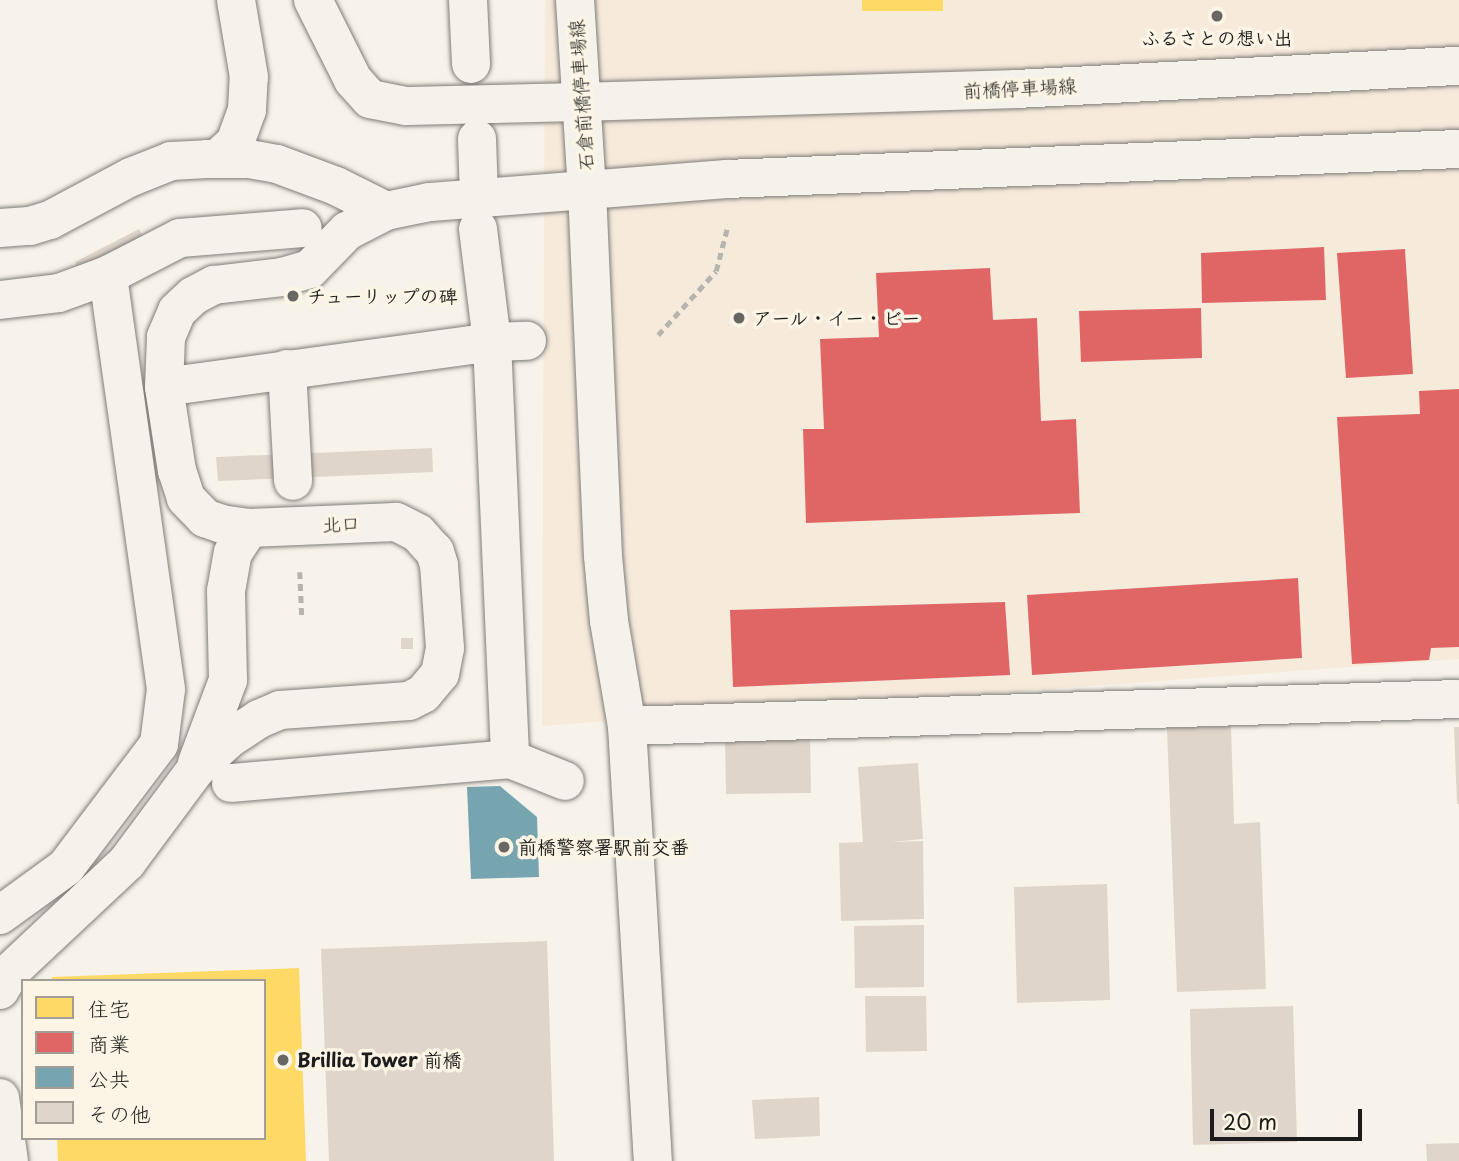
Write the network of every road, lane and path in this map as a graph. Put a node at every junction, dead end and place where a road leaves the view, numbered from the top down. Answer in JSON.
{"nodes":[{"id":1,"x":236,"y":0,"type":"edge"},
{"id":2,"x":313,"y":0,"type":"edge"},
{"id":3,"x":468,"y":0,"type":"edge"},
{"id":4,"x":575,"y":0,"type":"edge"},
{"id":5,"x":471,"y":64,"type":"dead end"},
{"id":6,"x":1459,"y":66,"type":"edge"},
{"id":7,"x":581,"y":102,"type":"junction"},
{"id":8,"x":478,"y":139,"type":"dead end"},
{"id":9,"x":1459,"y":149,"type":"edge"},
{"id":10,"x":217,"y":159,"type":"junction"},
{"id":11,"x":478,"y":177,"type":"dead end"},
{"id":12,"x":587,"y":190,"type":"junction"},
{"id":13,"x":386,"y":211,"type":"junction"},
{"id":14,"x":728,"y":225,"type":"dead end"},
{"id":15,"x":0,"y":228,"type":"edge"},
{"id":16,"x":303,"y":228,"type":"dead end"},
{"id":17,"x":478,"y":229,"type":"dead end"},
{"id":18,"x":107,"y":275,"type":"junction"},
{"id":19,"x":0,"y":300,"type":"edge"},
{"id":20,"x":658,"y":335,"type":"dead end"},
{"id":21,"x":510,"y":342,"type":"junction"},
{"id":22,"x":287,"y":369,"type":"junction"},
{"id":23,"x":186,"y":384,"type":"dead end"},
{"id":24,"x":293,"y":481,"type":"dead end"},
{"id":25,"x":248,"y":528,"type":"junction"},
{"id":26,"x":1459,"y":699,"type":"edge"},
{"id":27,"x":627,"y":726,"type":"junction"},
{"id":28,"x":510,"y":759,"type":"junction"},
{"id":29,"x":190,"y":763,"type":"junction"},
{"id":30,"x":565,"y":781,"type":"dead end"},
{"id":31,"x":0,"y":915,"type":"edge"},
{"id":32,"x":0,"y":990,"type":"edge"},
{"id":33,"x":0,"y":1098,"type":"edge"},
{"id":34,"x":9,"y":1161,"type":"edge"},
{"id":35,"x":653,"y":1161,"type":"edge"}],
"edges":[{"from":1,"to":10,"type":"street"},
{"from":2,"to":7,"type":"street","name":"前橋停車場線"},
{"from":3,"to":5,"type":"street"},
{"from":4,"to":7,"type":"street","name":"石倉前橋停車場線"},
{"from":6,"to":7,"type":"street","name":"前橋停車場線"},
{"from":7,"to":12,"type":"street","name":"石倉前橋停車場線"},
{"from":8,"to":11,"type":"street"},
{"from":9,"to":12,"type":"street"},
{"from":10,"to":13,"type":"street"},
{"from":10,"to":15,"type":"street"},
{"from":12,"to":13,"type":"street","name":"北口"},
{"from":12,"to":27,"type":"street","name":"石倉前橋停車場線"},
{"from":13,"to":25,"type":"street","name":"北口"},
{"from":14,"to":20,"type":"path"},
{"from":16,"to":18,"type":"street"},
{"from":17,"to":21,"type":"street"},
{"from":18,"to":19,"type":"street"},
{"from":18,"to":29,"type":"street"},
{"from":21,"to":22,"type":"street"},
{"from":21,"to":28,"type":"street"},
{"from":22,"to":23,"type":"street"},
{"from":22,"to":24,"type":"street"},
{"from":25,"to":29,"type":"street"},
{"from":25,"to":29,"type":"street","name":"北口"},
{"from":26,"to":27,"type":"street"},
{"from":27,"to":35,"type":"street","name":"石倉前橋停車場線"},
{"from":28,"to":29,"type":"street"},
{"from":28,"to":30,"type":"street"},
{"from":29,"to":31,"type":"street"},
{"from":29,"to":32,"type":"street","name":"北口"},
{"from":33,"to":34,"type":"street"}]}
